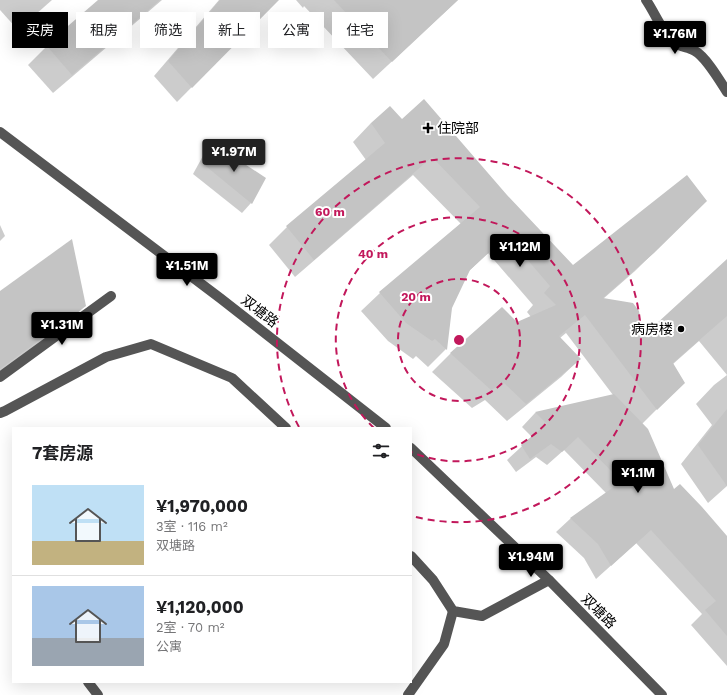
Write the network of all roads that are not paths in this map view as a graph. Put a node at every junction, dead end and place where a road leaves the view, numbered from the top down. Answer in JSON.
{"nodes":[{"id":1,"x":646,"y":0,"type":"edge"},
{"id":2,"x":727,"y":92,"type":"edge"},
{"id":3,"x":0,"y":132,"type":"edge"},
{"id":4,"x":111,"y":296,"type":"dead end"},
{"id":5,"x":0,"y":377,"type":"edge"},
{"id":6,"x":0,"y":413,"type":"edge"},
{"id":7,"x":285,"y":427,"type":"edge"},
{"id":8,"x":385,"y":427,"type":"edge"},
{"id":9,"x":412,"y":449,"type":"edge"},
{"id":10,"x":412,"y":557,"type":"edge"},
{"id":11,"x":549,"y":580,"type":"junction"},
{"id":12,"x":453,"y":611,"type":"junction"},
{"id":13,"x":89,"y":683,"type":"edge"},
{"id":14,"x":98,"y":695,"type":"edge"},
{"id":15,"x":408,"y":695,"type":"edge"},
{"id":16,"x":662,"y":695,"type":"edge"}],
"edges":[{"from":1,"to":2,"type":"street"},
{"from":3,"to":8,"type":"street","name":"双塘路"},
{"from":4,"to":5,"type":"street"},
{"from":6,"to":7,"type":"street"},
{"from":9,"to":11,"type":"street","name":"双塘路"},
{"from":10,"to":12,"type":"street"},
{"from":11,"to":12,"type":"street"},
{"from":11,"to":16,"type":"street","name":"双塘路"},
{"from":12,"to":15,"type":"street"},
{"from":13,"to":14,"type":"street"}]}
